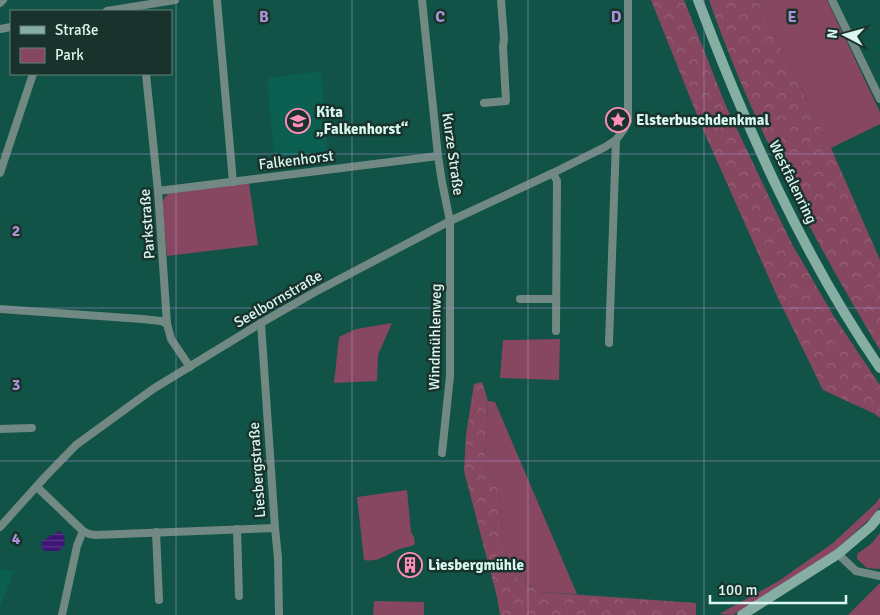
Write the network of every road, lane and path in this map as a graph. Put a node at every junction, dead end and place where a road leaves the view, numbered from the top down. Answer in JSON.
{"nodes":[{"id":1,"x":3,"y":0,"type":"edge"},
{"id":2,"x":175,"y":0,"type":"edge"},
{"id":3,"x":217,"y":0,"type":"edge"},
{"id":4,"x":422,"y":0,"type":"edge"},
{"id":5,"x":501,"y":0,"type":"edge"},
{"id":6,"x":628,"y":0,"type":"edge"},
{"id":7,"x":698,"y":0,"type":"edge"},
{"id":8,"x":832,"y":0,"type":"edge"},
{"id":9,"x":0,"y":3,"type":"edge"},
{"id":10,"x":139,"y":9,"type":"edge"},
{"id":11,"x":123,"y":10,"type":"edge"},
{"id":12,"x":33,"y":75,"type":"edge"},
{"id":13,"x":146,"y":75,"type":"edge"},
{"id":14,"x":880,"y":99,"type":"edge"},
{"id":15,"x":484,"y":103,"type":"dead end"},
{"id":16,"x":616,"y":140,"type":"junction"},
{"id":17,"x":438,"y":156,"type":"junction"},
{"id":18,"x":0,"y":172,"type":"edge"},
{"id":19,"x":554,"y":173,"type":"junction"},
{"id":20,"x":233,"y":182,"type":"junction"},
{"id":21,"x":158,"y":192,"type":"junction"},
{"id":22,"x":450,"y":221,"type":"junction"},
{"id":23,"x":520,"y":299,"type":"dead end"},
{"id":24,"x":556,"y":299,"type":"junction"},
{"id":25,"x":0,"y":309,"type":"edge"},
{"id":26,"x":261,"y":323,"type":"junction"},
{"id":27,"x":167,"y":324,"type":"junction"},
{"id":28,"x":556,"y":331,"type":"dead end"},
{"id":29,"x":609,"y":343,"type":"dead end"},
{"id":30,"x":190,"y":367,"type":"junction"},
{"id":31,"x":880,"y":368,"type":"edge"},
{"id":32,"x":32,"y":428,"type":"dead end"},
{"id":33,"x":0,"y":429,"type":"edge"},
{"id":34,"x":442,"y":453,"type":"dead end"},
{"id":35,"x":37,"y":486,"type":"junction"},
{"id":36,"x":880,"y":515,"type":"edge"},
{"id":37,"x":0,"y":527,"type":"edge"},
{"id":38,"x":275,"y":528,"type":"junction"},
{"id":39,"x":237,"y":529,"type":"junction"},
{"id":40,"x":83,"y":531,"type":"junction"},
{"id":41,"x":156,"y":532,"type":"junction"},
{"id":42,"x":838,"y":554,"type":"junction"},
{"id":43,"x":880,"y":576,"type":"edge"},
{"id":44,"x":239,"y":596,"type":"dead end"},
{"id":45,"x":159,"y":600,"type":"dead end"},
{"id":46,"x":62,"y":615,"type":"edge"},
{"id":47,"x":280,"y":615,"type":"edge"},
{"id":48,"x":742,"y":615,"type":"edge"}],
"edges":[{"from":1,"to":9,"type":"street"},
{"from":2,"to":10,"type":"street"},
{"from":3,"to":20,"type":"street"},
{"from":4,"to":17,"type":"street","name":"Kurze Straße"},
{"from":5,"to":15,"type":"street"},
{"from":6,"to":16,"type":"street"},
{"from":7,"to":31,"type":"main road","name":"Westfalenring"},
{"from":8,"to":14,"type":"street"},
{"from":10,"to":11,"type":"street"},
{"from":12,"to":18,"type":"street"},
{"from":13,"to":21,"type":"street","name":"Parkstraße"},
{"from":16,"to":19,"type":"street","name":"Seelbornstraße"},
{"from":16,"to":29,"type":"street"},
{"from":17,"to":20,"type":"street","name":"Falkenhorst"},
{"from":17,"to":22,"type":"street","name":"Kurze Straße"},
{"from":19,"to":22,"type":"street","name":"Seelbornstraße"},
{"from":19,"to":24,"type":"street"},
{"from":20,"to":21,"type":"street","name":"Falkenhorst"},
{"from":21,"to":27,"type":"street","name":"Parkstraße"},
{"from":22,"to":26,"type":"street","name":"Seelbornstraße"},
{"from":22,"to":34,"type":"street","name":"Windmühlenweg"},
{"from":23,"to":24,"type":"street"},
{"from":24,"to":28,"type":"street"},
{"from":25,"to":27,"type":"street"},
{"from":26,"to":30,"type":"street","name":"Seelbornstraße"},
{"from":26,"to":38,"type":"street","name":"Liesbergstraße"},
{"from":27,"to":30,"type":"street","name":"Parkstraße"},
{"from":30,"to":35,"type":"street","name":"Seelbornstraße"},
{"from":32,"to":33,"type":"street"},
{"from":35,"to":37,"type":"street","name":"Seelbornstraße"},
{"from":35,"to":40,"type":"street"},
{"from":36,"to":42,"type":"main road"},
{"from":38,"to":39,"type":"street"},
{"from":38,"to":47,"type":"street","name":"Liesbergstraße"},
{"from":39,"to":41,"type":"street"},
{"from":39,"to":44,"type":"street"},
{"from":40,"to":41,"type":"street"},
{"from":40,"to":46,"type":"street"},
{"from":41,"to":45,"type":"street"},
{"from":42,"to":43,"type":"street"},
{"from":42,"to":48,"type":"main road"}]}
